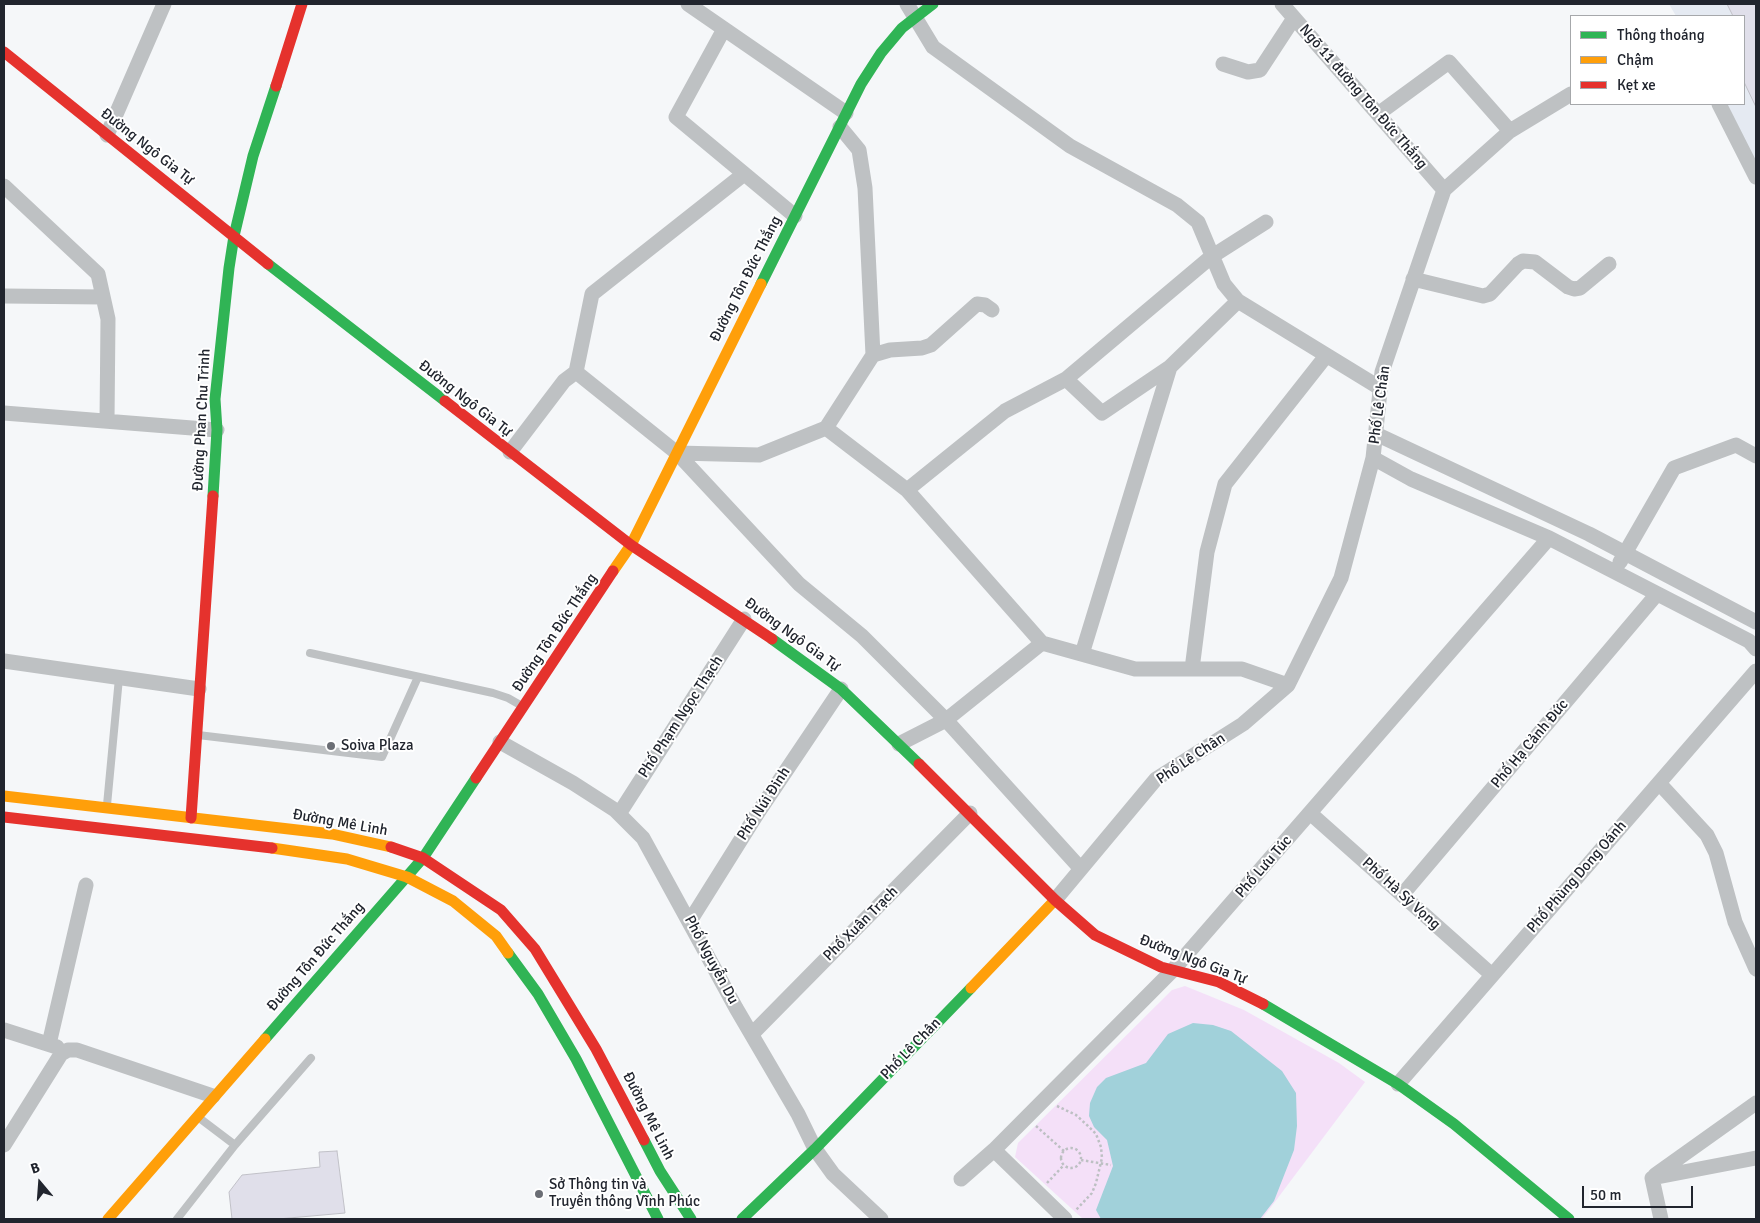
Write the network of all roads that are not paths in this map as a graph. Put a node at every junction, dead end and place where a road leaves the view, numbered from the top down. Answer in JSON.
{"nodes":[{"id":1,"x":164,"y":4,"type":"edge"},
{"id":2,"x":302,"y":4,"type":"edge"},
{"id":3,"x":688,"y":4,"type":"edge"},
{"id":4,"x":933,"y":4,"type":"edge"},
{"id":5,"x":1282,"y":4,"type":"edge"},
{"id":6,"x":911,"y":10,"type":"edge"},
{"id":7,"x":1294,"y":18,"type":"junction"},
{"id":8,"x":724,"y":29,"type":"junction"},
{"id":9,"x":4,"y":52,"type":"edge"},
{"id":10,"x":1223,"y":64,"type":"dead end"},
{"id":11,"x":1570,"y":95,"type":"edge"},
{"id":12,"x":1720,"y":105,"type":"edge"},
{"id":13,"x":1378,"y":114,"type":"junction"},
{"id":14,"x":843,"y":120,"type":"junction"},
{"id":15,"x":1510,"y":131,"type":"junction"},
{"id":16,"x":107,"y":135,"type":"junction"},
{"id":17,"x":744,"y":174,"type":"junction"},
{"id":18,"x":1756,"y":177,"type":"edge"},
{"id":19,"x":4,"y":186,"type":"edge"},
{"id":20,"x":1444,"y":190,"type":"junction"},
{"id":21,"x":795,"y":216,"type":"junction"},
{"id":22,"x":1266,"y":222,"type":"dead end"},
{"id":23,"x":234,"y":236,"type":"junction"},
{"id":24,"x":1211,"y":257,"type":"junction"},
{"id":25,"x":1610,"y":264,"type":"dead end"},
{"id":26,"x":1413,"y":279,"type":"junction"},
{"id":27,"x":4,"y":296,"type":"edge"},
{"id":28,"x":103,"y":297,"type":"junction"},
{"id":29,"x":1238,"y":301,"type":"junction"},
{"id":30,"x":992,"y":310,"type":"dead end"},
{"id":31,"x":873,"y":355,"type":"junction"},
{"id":32,"x":1326,"y":356,"type":"junction"},
{"id":33,"x":1170,"y":367,"type":"junction"},
{"id":34,"x":576,"y":372,"type":"junction"},
{"id":35,"x":1066,"y":379,"type":"junction"},
{"id":36,"x":1380,"y":388,"type":"junction"},
{"id":37,"x":4,"y":413,"type":"edge"},
{"id":38,"x":107,"y":421,"type":"junction"},
{"id":39,"x":826,"y":428,"type":"junction"},
{"id":40,"x":217,"y":430,"type":"junction"},
{"id":41,"x":1376,"y":434,"type":"junction"},
{"id":42,"x":510,"y":452,"type":"junction"},
{"id":43,"x":677,"y":453,"type":"junction"},
{"id":44,"x":1756,"y":456,"type":"edge"},
{"id":45,"x":1373,"y":458,"type":"junction"},
{"id":46,"x":907,"y":490,"type":"junction"},
{"id":47,"x":1549,"y":538,"type":"junction"},
{"id":48,"x":632,"y":546,"type":"junction"},
{"id":49,"x":1625,"y":553,"type":"junction"},
{"id":50,"x":1615,"y":572,"type":"junction"},
{"id":51,"x":1657,"y":594,"type":"junction"},
{"id":52,"x":744,"y":619,"type":"junction"},
{"id":53,"x":1756,"y":622,"type":"edge"},
{"id":54,"x":1042,"y":643,"type":"junction"},
{"id":55,"x":1756,"y":648,"type":"edge"},
{"id":56,"x":310,"y":653,"type":"dead end"},
{"id":57,"x":1082,"y":654,"type":"junction"},
{"id":58,"x":4,"y":661,"type":"edge"},
{"id":59,"x":1192,"y":669,"type":"junction"},
{"id":60,"x":1756,"y":671,"type":"edge"},
{"id":61,"x":418,"y":677,"type":"junction"},
{"id":62,"x":119,"y":678,"type":"junction"},
{"id":63,"x":1288,"y":685,"type":"junction"},
{"id":64,"x":199,"y":689,"type":"junction"},
{"id":65,"x":841,"y":689,"type":"junction"},
{"id":66,"x":524,"y":707,"type":"junction"},
{"id":67,"x":946,"y":720,"type":"junction"},
{"id":68,"x":196,"y":735,"type":"junction"},
{"id":69,"x":500,"y":742,"type":"junction"},
{"id":70,"x":899,"y":744,"type":"junction"},
{"id":71,"x":1659,"y":783,"type":"junction"},
{"id":72,"x":4,"y":796,"type":"edge"},
{"id":73,"x":107,"y":808,"type":"junction"},
{"id":74,"x":970,"y":813,"type":"junction"},
{"id":75,"x":1310,"y":813,"type":"junction"},
{"id":76,"x":619,"y":814,"type":"junction"},
{"id":77,"x":4,"y":817,"type":"edge"},
{"id":78,"x":191,"y":818,"type":"junction"},
{"id":79,"x":422,"y":858,"type":"junction"},
{"id":80,"x":1081,"y":869,"type":"junction"},
{"id":81,"x":407,"y":877,"type":"junction"},
{"id":82,"x":86,"y":885,"type":"dead end"},
{"id":83,"x":1402,"y":895,"type":"junction"},
{"id":84,"x":1055,"y":900,"type":"junction"},
{"id":85,"x":690,"y":921,"type":"junction"},
{"id":86,"x":1756,"y":969,"type":"edge"},
{"id":87,"x":1173,"y":970,"type":"junction"},
{"id":88,"x":1492,"y":975,"type":"junction"},
{"id":89,"x":4,"y":1030,"type":"edge"},
{"id":90,"x":752,"y":1034,"type":"junction"},
{"id":91,"x":49,"y":1044,"type":"junction"},
{"id":92,"x":68,"y":1050,"type":"junction"},
{"id":93,"x":311,"y":1058,"type":"dead end"},
{"id":94,"x":1398,"y":1084,"type":"junction"},
{"id":95,"x":213,"y":1096,"type":"junction"},
{"id":96,"x":1756,"y":1103,"type":"edge"},
{"id":97,"x":196,"y":1116,"type":"junction"},
{"id":98,"x":4,"y":1144,"type":"edge"},
{"id":99,"x":235,"y":1145,"type":"junction"},
{"id":100,"x":815,"y":1149,"type":"junction"},
{"id":101,"x":994,"y":1150,"type":"junction"},
{"id":102,"x":1756,"y":1158,"type":"edge"},
{"id":103,"x":1652,"y":1178,"type":"junction"},
{"id":104,"x":962,"y":1179,"type":"dead end"},
{"id":105,"x":1070,"y":1215,"type":"edge"},
{"id":106,"x":108,"y":1219,"type":"edge"},
{"id":107,"x":177,"y":1219,"type":"edge"},
{"id":108,"x":658,"y":1219,"type":"edge"},
{"id":109,"x":691,"y":1219,"type":"edge"},
{"id":110,"x":742,"y":1219,"type":"edge"},
{"id":111,"x":881,"y":1219,"type":"edge"},
{"id":112,"x":1569,"y":1219,"type":"edge"},
{"id":113,"x":1661,"y":1219,"type":"edge"}],
"edges":[{"from":1,"to":16,"type":"street"},
{"from":2,"to":23,"type":"street","name":"Đường Phan Chu Trinh"},
{"from":3,"to":8,"type":"street"},
{"from":4,"to":6,"type":"street","name":"Đường Tôn Đức Thắng"},
{"from":5,"to":7,"type":"street","name":"Ngõ 11 đường Tôn Đức Thắng"},
{"from":6,"to":14,"type":"street","name":"Đường Tôn Đức Thắng"},
{"from":6,"to":24,"type":"street"},
{"from":7,"to":10,"type":"street"},
{"from":7,"to":13,"type":"street","name":"Ngõ 11 đường Tôn Đức Thắng"},
{"from":8,"to":14,"type":"street"},
{"from":8,"to":17,"type":"street"},
{"from":9,"to":16,"type":"street","name":"Đường Ngô Gia Tự"},
{"from":11,"to":15,"type":"street"},
{"from":12,"to":18,"type":"street"},
{"from":13,"to":15,"type":"street"},
{"from":13,"to":20,"type":"street","name":"Ngõ 11 đường Tôn Đức Thắng"},
{"from":14,"to":21,"type":"street","name":"Đường Tôn Đức Thắng"},
{"from":14,"to":31,"type":"street"},
{"from":15,"to":20,"type":"street"},
{"from":16,"to":23,"type":"street","name":"Đường Ngô Gia Tự"},
{"from":17,"to":21,"type":"street"},
{"from":17,"to":34,"type":"street"},
{"from":19,"to":28,"type":"street"},
{"from":20,"to":26,"type":"street","name":"Phố Lê Chân"},
{"from":21,"to":43,"type":"street","name":"Đường Tôn Đức Thắng"},
{"from":22,"to":24,"type":"street"},
{"from":23,"to":40,"type":"street","name":"Đường Phan Chu Trinh"},
{"from":23,"to":42,"type":"street","name":"Đường Ngô Gia Tự"},
{"from":24,"to":29,"type":"street"},
{"from":24,"to":35,"type":"street"},
{"from":25,"to":26,"type":"street"},
{"from":26,"to":36,"type":"street","name":"Phố Lê Chân"},
{"from":27,"to":28,"type":"street"},
{"from":28,"to":38,"type":"street"},
{"from":29,"to":32,"type":"street"},
{"from":29,"to":33,"type":"street"},
{"from":30,"to":31,"type":"street"},
{"from":31,"to":39,"type":"street"},
{"from":32,"to":36,"type":"street"},
{"from":32,"to":59,"type":"street"},
{"from":33,"to":35,"type":"street"},
{"from":33,"to":57,"type":"street"},
{"from":34,"to":42,"type":"street"},
{"from":34,"to":43,"type":"street"},
{"from":35,"to":46,"type":"street"},
{"from":36,"to":41,"type":"street","name":"Phố Lê Chân"},
{"from":37,"to":38,"type":"street"},
{"from":38,"to":40,"type":"street"},
{"from":39,"to":43,"type":"street"},
{"from":39,"to":46,"type":"street"},
{"from":40,"to":64,"type":"street","name":"Đường Phan Chu Trinh"},
{"from":41,"to":45,"type":"street","name":"Phố Lê Chân"},
{"from":41,"to":49,"type":"street"},
{"from":42,"to":48,"type":"street","name":"Đường Ngô Gia Tự"},
{"from":43,"to":48,"type":"street","name":"Đường Tôn Đức Thắng"},
{"from":43,"to":67,"type":"street"},
{"from":44,"to":49,"type":"street"},
{"from":45,"to":47,"type":"street"},
{"from":45,"to":63,"type":"street","name":"Phố Lê Chân"},
{"from":46,"to":54,"type":"street"},
{"from":47,"to":50,"type":"street"},
{"from":47,"to":75,"type":"street","name":"Phố Lưu Túc"},
{"from":48,"to":52,"type":"street","name":"Đường Ngô Gia Tự"},
{"from":48,"to":66,"type":"street","name":"Đường Tôn Đức Thắng"},
{"from":49,"to":50,"type":"street"},
{"from":49,"to":53,"type":"street"},
{"from":50,"to":51,"type":"street"},
{"from":51,"to":55,"type":"street"},
{"from":51,"to":83,"type":"street","name":"Phố Hạ Cảnh Đức"},
{"from":52,"to":65,"type":"street","name":"Đường Ngô Gia Tự"},
{"from":52,"to":76,"type":"street","name":"Phố Phạm Ngọc Thạch"},
{"from":54,"to":57,"type":"street"},
{"from":54,"to":67,"type":"street"},
{"from":56,"to":61,"type":"lane"},
{"from":57,"to":59,"type":"street"},
{"from":58,"to":62,"type":"street"},
{"from":59,"to":63,"type":"street"},
{"from":60,"to":71,"type":"street","name":"Phố Phùng Dong Oánh"},
{"from":61,"to":66,"type":"lane"},
{"from":61,"to":68,"type":"lane"},
{"from":62,"to":64,"type":"street"},
{"from":62,"to":73,"type":"lane"},
{"from":63,"to":80,"type":"street","name":"Phố Lê Chân"},
{"from":64,"to":68,"type":"street","name":"Đường Phan Chu Trinh"},
{"from":65,"to":70,"type":"street","name":"Đường Ngô Gia Tự"},
{"from":65,"to":85,"type":"street","name":"Phố Núi Đinh"},
{"from":66,"to":69,"type":"street","name":"Đường Tôn Đức Thắng"},
{"from":67,"to":70,"type":"street"},
{"from":67,"to":80,"type":"street"},
{"from":68,"to":78,"type":"street","name":"Đường Phan Chu Trinh"},
{"from":69,"to":76,"type":"street","name":"Phố Nguyễn Du"},
{"from":69,"to":79,"type":"street","name":"Đường Tôn Đức Thắng"},
{"from":70,"to":74,"type":"street","name":"Đường Ngô Gia Tự"},
{"from":71,"to":86,"type":"street"},
{"from":71,"to":88,"type":"street","name":"Phố Phùng Dong Oánh"},
{"from":72,"to":73,"type":"street","name":"Đường Mê Linh"},
{"from":73,"to":78,"type":"street","name":"Đường Mê Linh"},
{"from":74,"to":84,"type":"street","name":"Đường Ngô Gia Tự"},
{"from":74,"to":90,"type":"street","name":"Phố Xuân Trạch"},
{"from":75,"to":83,"type":"street","name":"Phố Hà Sỹ Vọng"},
{"from":75,"to":87,"type":"street","name":"Phố Lưu Túc"},
{"from":76,"to":85,"type":"street","name":"Phố Nguyễn Du"},
{"from":77,"to":81,"type":"street"},
{"from":78,"to":79,"type":"street","name":"Đường Mê Linh"},
{"from":79,"to":81,"type":"street","name":"Đường Tôn Đức Thắng"},
{"from":79,"to":109,"type":"street","name":"Đường Mê Linh"},
{"from":80,"to":84,"type":"street","name":"Phố Lê Chân"},
{"from":81,"to":95,"type":"street","name":"Đường Tôn Đức Thắng"},
{"from":81,"to":108,"type":"street"},
{"from":82,"to":91,"type":"street"},
{"from":83,"to":88,"type":"street","name":"Phố Hà Sỹ Vọng"},
{"from":84,"to":87,"type":"street","name":"Đường Ngô Gia Tự"},
{"from":84,"to":100,"type":"street","name":"Phố Lê Chân"},
{"from":85,"to":90,"type":"street","name":"Phố Nguyễn Du"},
{"from":87,"to":94,"type":"street","name":"Đường Ngô Gia Tự"},
{"from":87,"to":101,"type":"street","name":"Phố Lưu Túc"},
{"from":88,"to":94,"type":"street","name":"Phố Phùng Dong Oánh"},
{"from":89,"to":91,"type":"street"},
{"from":90,"to":100,"type":"street","name":"Phố Nguyễn Du"},
{"from":91,"to":92,"type":"street"},
{"from":92,"to":95,"type":"street"},
{"from":92,"to":98,"type":"street"},
{"from":93,"to":99,"type":"lane"},
{"from":94,"to":112,"type":"street","name":"Đường Ngô Gia Tự"},
{"from":95,"to":97,"type":"street","name":"Đường Tôn Đức Thắng"},
{"from":96,"to":103,"type":"street"},
{"from":97,"to":99,"type":"lane"},
{"from":97,"to":106,"type":"street","name":"Đường Tôn Đức Thắng"},
{"from":99,"to":107,"type":"lane"},
{"from":100,"to":110,"type":"street","name":"Phố Lê Chân"},
{"from":100,"to":111,"type":"street","name":"Phố Nguyễn Du"},
{"from":101,"to":104,"type":"street","name":"Phố Lưu Túc"},
{"from":101,"to":105,"type":"street"},
{"from":102,"to":103,"type":"street"},
{"from":103,"to":113,"type":"street"}]}
